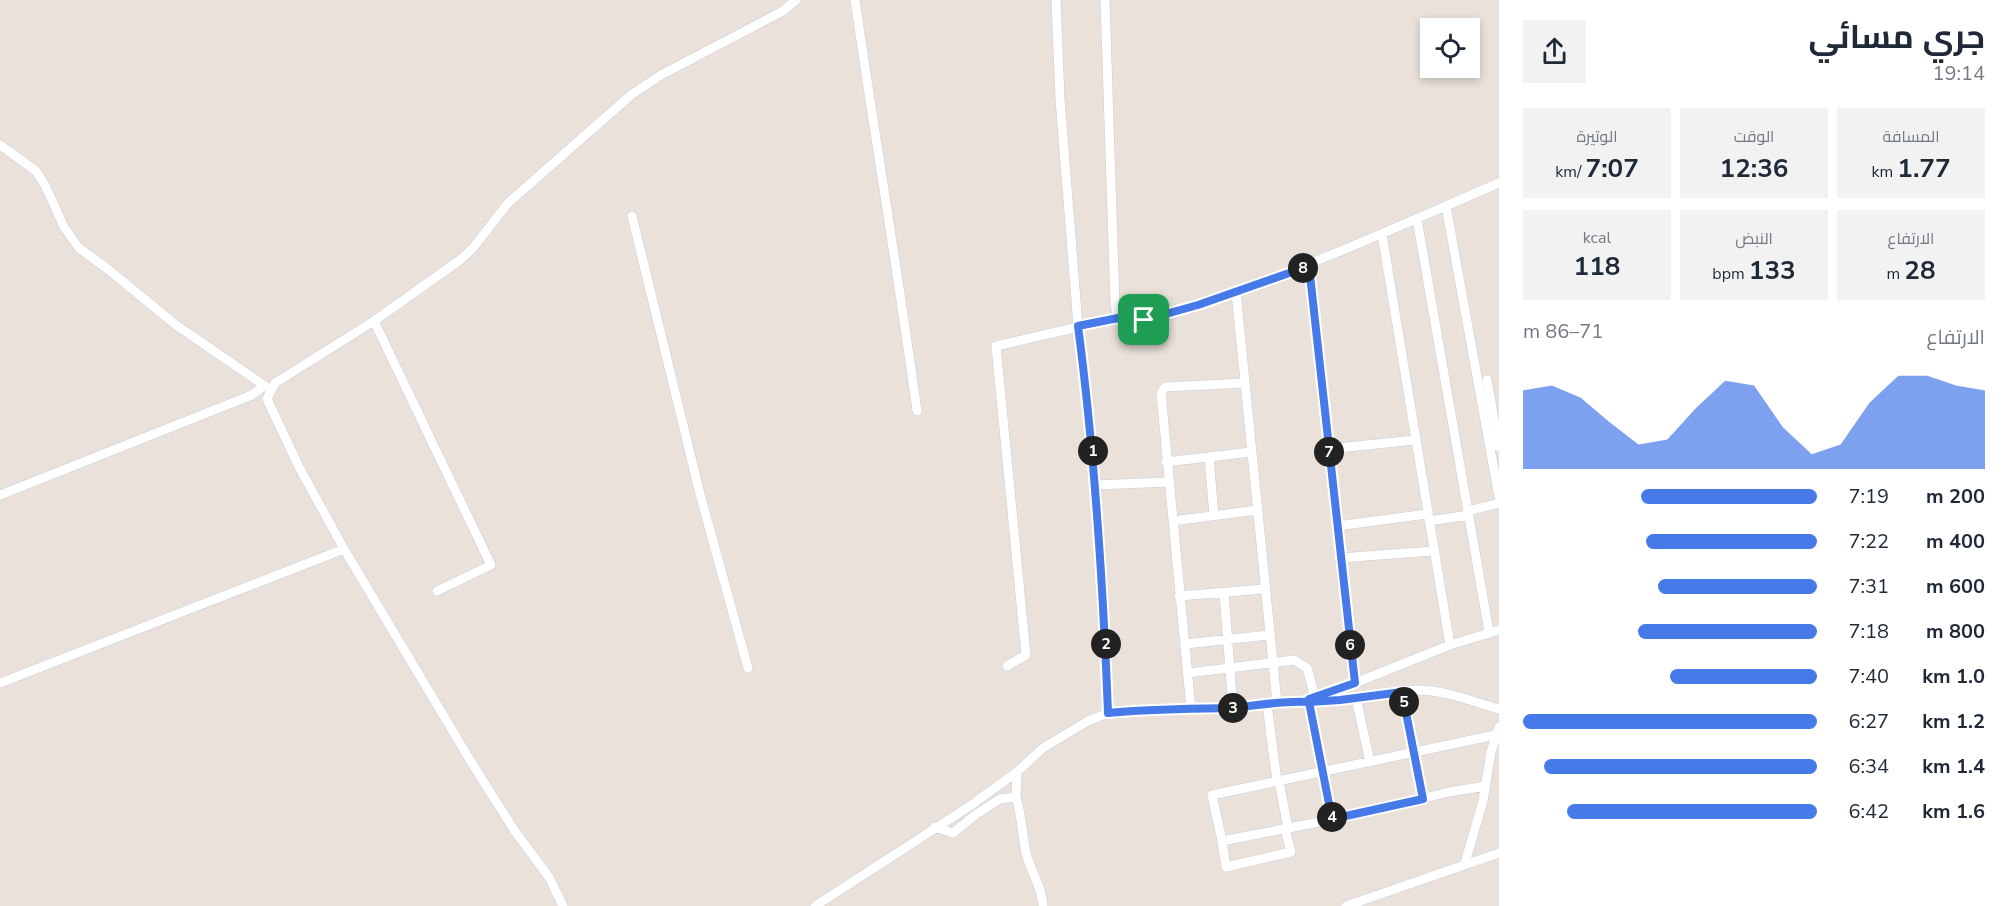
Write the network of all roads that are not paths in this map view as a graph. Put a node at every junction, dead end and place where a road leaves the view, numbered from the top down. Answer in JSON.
{"nodes":[{"id":1,"x":796,"y":0,"type":"edge"},
{"id":2,"x":855,"y":0,"type":"edge"},
{"id":3,"x":1056,"y":0,"type":"edge"},
{"id":4,"x":1105,"y":0,"type":"edge"},
{"id":5,"x":0,"y":145,"type":"edge"},
{"id":6,"x":1499,"y":183,"type":"edge"},
{"id":7,"x":1446,"y":206,"type":"junction"},
{"id":8,"x":632,"y":216,"type":"dead end"},
{"id":9,"x":1417,"y":219,"type":"junction"},
{"id":10,"x":1382,"y":234,"type":"junction"},
{"id":11,"x":1309,"y":266,"type":"junction"},
{"id":12,"x":1236,"y":292,"type":"junction"},
{"id":13,"x":1118,"y":318,"type":"junction"},
{"id":14,"x":374,"y":321,"type":"junction"},
{"id":15,"x":1078,"y":326,"type":"junction"},
{"id":16,"x":1487,"y":380,"type":"dead end"},
{"id":17,"x":1245,"y":383,"type":"junction"},
{"id":18,"x":267,"y":388,"type":"junction"},
{"id":19,"x":916,"y":411,"type":"dead end"},
{"id":20,"x":1415,"y":440,"type":"junction"},
{"id":21,"x":1499,"y":447,"type":"edge"},
{"id":22,"x":1328,"y":448,"type":"junction"},
{"id":23,"x":1251,"y":452,"type":"junction"},
{"id":24,"x":1209,"y":457,"type":"junction"},
{"id":25,"x":1166,"y":462,"type":"junction"},
{"id":26,"x":1169,"y":482,"type":"junction"},
{"id":27,"x":1095,"y":486,"type":"junction"},
{"id":28,"x":1498,"y":493,"type":"edge"},
{"id":29,"x":0,"y":495,"type":"edge"},
{"id":30,"x":1499,"y":503,"type":"edge"},
{"id":31,"x":1257,"y":510,"type":"junction"},
{"id":32,"x":1469,"y":513,"type":"junction"},
{"id":33,"x":1214,"y":516,"type":"junction"},
{"id":34,"x":1428,"y":517,"type":"junction"},
{"id":35,"x":1173,"y":521,"type":"junction"},
{"id":36,"x":1337,"y":526,"type":"junction"},
{"id":37,"x":344,"y":549,"type":"junction"},
{"id":38,"x":1433,"y":551,"type":"junction"},
{"id":39,"x":1340,"y":558,"type":"junction"},
{"id":40,"x":1264,"y":589,"type":"junction"},
{"id":41,"x":437,"y":591,"type":"dead end"},
{"id":42,"x":1224,"y":593,"type":"junction"},
{"id":43,"x":1179,"y":596,"type":"junction"},
{"id":44,"x":1494,"y":631,"type":"edge"},
{"id":45,"x":1269,"y":634,"type":"junction"},
{"id":46,"x":1228,"y":639,"type":"junction"},
{"id":47,"x":1185,"y":644,"type":"junction"},
{"id":48,"x":1450,"y":645,"type":"junction"},
{"id":49,"x":1272,"y":664,"type":"junction"},
{"id":50,"x":1007,"y":666,"type":"dead end"},
{"id":51,"x":748,"y":668,"type":"dead end"},
{"id":52,"x":1230,"y":668,"type":"junction"},
{"id":53,"x":1188,"y":673,"type":"junction"},
{"id":54,"x":0,"y":683,"type":"edge"},
{"id":55,"x":1355,"y":683,"type":"junction"},
{"id":56,"x":1402,"y":692,"type":"junction"},
{"id":57,"x":1356,"y":698,"type":"junction"},
{"id":58,"x":1308,"y":700,"type":"junction"},
{"id":59,"x":1272,"y":703,"type":"junction"},
{"id":60,"x":1233,"y":708,"type":"junction"},
{"id":61,"x":1191,"y":709,"type":"junction"},
{"id":62,"x":1499,"y":709,"type":"edge"},
{"id":63,"x":1108,"y":713,"type":"junction"},
{"id":64,"x":1497,"y":731,"type":"edge"},
{"id":65,"x":1414,"y":753,"type":"junction"},
{"id":66,"x":1370,"y":762,"type":"junction"},
{"id":67,"x":1017,"y":772,"type":"junction"},
{"id":68,"x":1323,"y":772,"type":"junction"},
{"id":69,"x":1278,"y":782,"type":"junction"},
{"id":70,"x":1486,"y":786,"type":"junction"},
{"id":71,"x":1016,"y":797,"type":"junction"},
{"id":72,"x":1423,"y":799,"type":"junction"},
{"id":73,"x":1332,"y":819,"type":"junction"},
{"id":74,"x":935,"y":827,"type":"junction"},
{"id":75,"x":1286,"y":829,"type":"junction"},
{"id":76,"x":1222,"y":841,"type":"junction"},
{"id":77,"x":1499,"y":853,"type":"edge"},
{"id":78,"x":1465,"y":863,"type":"junction"},
{"id":79,"x":563,"y":906,"type":"edge"},
{"id":80,"x":814,"y":906,"type":"edge"},
{"id":81,"x":1043,"y":906,"type":"edge"},
{"id":82,"x":1346,"y":906,"type":"edge"}],
"edges":[{"from":1,"to":14,"type":"street"},
{"from":2,"to":19,"type":"street"},
{"from":3,"to":15,"type":"street"},
{"from":4,"to":13,"type":"street"},
{"from":5,"to":18,"type":"street"},
{"from":6,"to":7,"type":"street"},
{"from":7,"to":9,"type":"street"},
{"from":7,"to":28,"type":"street"},
{"from":8,"to":51,"type":"street"},
{"from":9,"to":10,"type":"street"},
{"from":9,"to":32,"type":"street"},
{"from":10,"to":11,"type":"street"},
{"from":10,"to":20,"type":"street"},
{"from":11,"to":12,"type":"street"},
{"from":11,"to":22,"type":"street"},
{"from":12,"to":13,"type":"street"},
{"from":12,"to":17,"type":"street"},
{"from":13,"to":15,"type":"street"},
{"from":14,"to":18,"type":"street"},
{"from":14,"to":41,"type":"street"},
{"from":15,"to":27,"type":"street"},
{"from":15,"to":50,"type":"street"},
{"from":16,"to":21,"type":"street"},
{"from":17,"to":23,"type":"street"},
{"from":17,"to":25,"type":"street"},
{"from":18,"to":29,"type":"street"},
{"from":18,"to":37,"type":"street"},
{"from":20,"to":22,"type":"street"},
{"from":20,"to":34,"type":"street"},
{"from":22,"to":36,"type":"street"},
{"from":23,"to":24,"type":"street"},
{"from":23,"to":31,"type":"street"},
{"from":24,"to":25,"type":"street"},
{"from":24,"to":33,"type":"street"},
{"from":25,"to":26,"type":"street"},
{"from":26,"to":27,"type":"street"},
{"from":26,"to":35,"type":"street"},
{"from":27,"to":63,"type":"street"},
{"from":30,"to":32,"type":"street"},
{"from":31,"to":33,"type":"street"},
{"from":31,"to":40,"type":"street"},
{"from":32,"to":34,"type":"street"},
{"from":32,"to":44,"type":"street"},
{"from":33,"to":35,"type":"street"},
{"from":34,"to":36,"type":"street"},
{"from":34,"to":38,"type":"street"},
{"from":35,"to":43,"type":"street"},
{"from":36,"to":39,"type":"street"},
{"from":37,"to":54,"type":"street"},
{"from":37,"to":79,"type":"street"},
{"from":38,"to":39,"type":"street"},
{"from":38,"to":48,"type":"street"},
{"from":39,"to":55,"type":"street"},
{"from":40,"to":42,"type":"street"},
{"from":40,"to":45,"type":"street"},
{"from":42,"to":43,"type":"street"},
{"from":42,"to":46,"type":"street"},
{"from":43,"to":47,"type":"street"},
{"from":44,"to":48,"type":"street"},
{"from":45,"to":46,"type":"street"},
{"from":45,"to":49,"type":"street"},
{"from":46,"to":47,"type":"street"},
{"from":46,"to":52,"type":"street"},
{"from":47,"to":53,"type":"street"},
{"from":48,"to":55,"type":"street"},
{"from":49,"to":52,"type":"street"},
{"from":49,"to":58,"type":"street"},
{"from":49,"to":59,"type":"street"},
{"from":52,"to":53,"type":"street"},
{"from":52,"to":60,"type":"street"},
{"from":53,"to":61,"type":"street"},
{"from":55,"to":58,"type":"street"},
{"from":56,"to":57,"type":"street"},
{"from":56,"to":62,"type":"street"},
{"from":56,"to":65,"type":"street"},
{"from":57,"to":58,"type":"street"},
{"from":57,"to":66,"type":"street"},
{"from":58,"to":59,"type":"street"},
{"from":58,"to":68,"type":"street"},
{"from":59,"to":60,"type":"street"},
{"from":59,"to":69,"type":"street"},
{"from":60,"to":61,"type":"street"},
{"from":61,"to":63,"type":"street"},
{"from":63,"to":67,"type":"street"},
{"from":64,"to":65,"type":"street"},
{"from":64,"to":70,"type":"street"},
{"from":65,"to":66,"type":"street"},
{"from":65,"to":72,"type":"street"},
{"from":66,"to":68,"type":"street"},
{"from":67,"to":71,"type":"street"},
{"from":67,"to":74,"type":"street"},
{"from":68,"to":69,"type":"street"},
{"from":68,"to":73,"type":"street"},
{"from":69,"to":75,"type":"street"},
{"from":69,"to":76,"type":"street"},
{"from":70,"to":72,"type":"street"},
{"from":70,"to":78,"type":"street"},
{"from":71,"to":74,"type":"street"},
{"from":71,"to":81,"type":"street"},
{"from":72,"to":73,"type":"street"},
{"from":73,"to":75,"type":"street"},
{"from":74,"to":80,"type":"street"},
{"from":75,"to":76,"type":"street"},
{"from":75,"to":76,"type":"street"},
{"from":77,"to":78,"type":"street"},
{"from":78,"to":82,"type":"street"}]}
